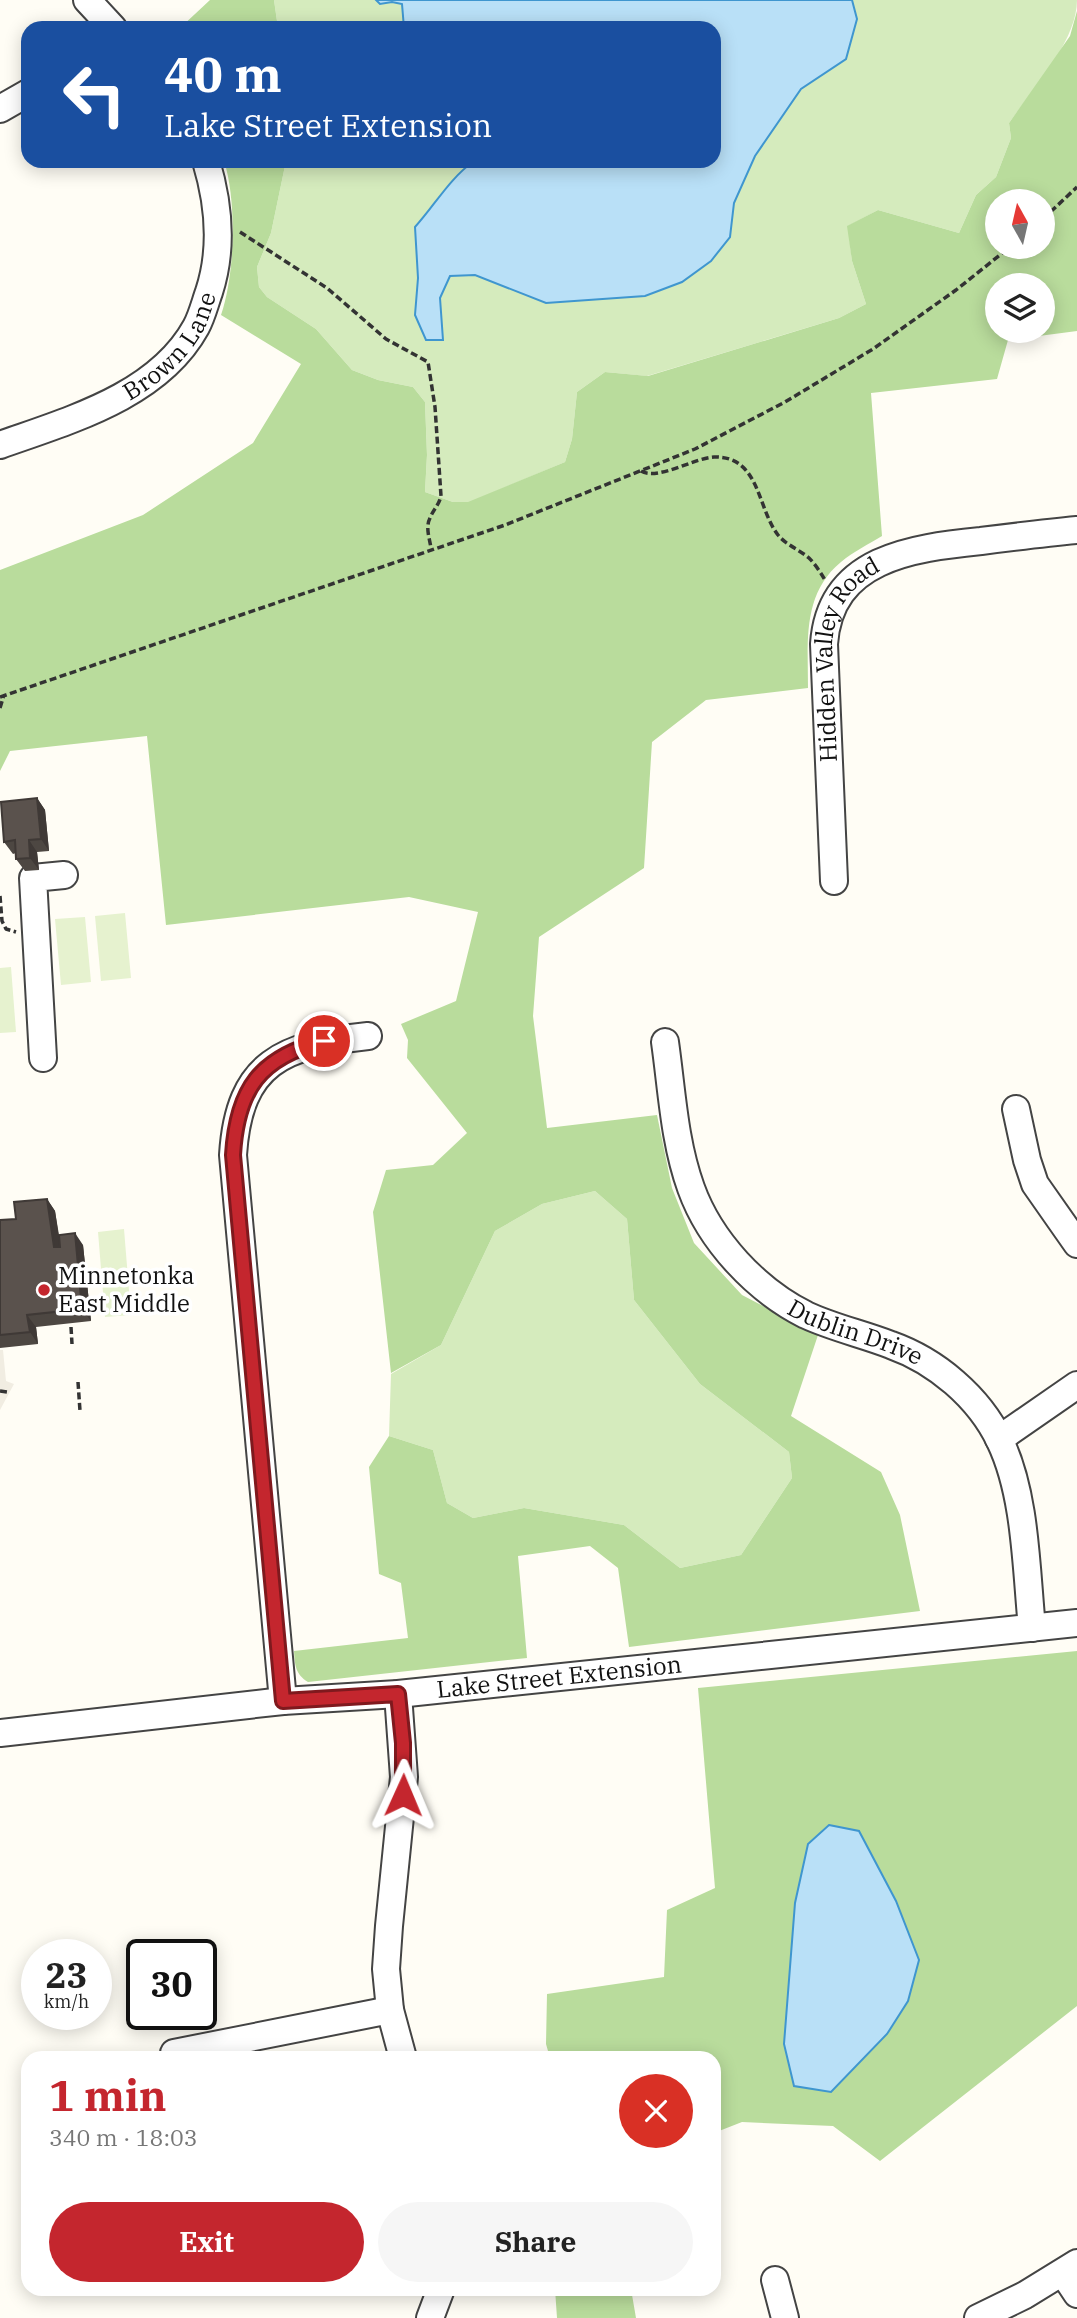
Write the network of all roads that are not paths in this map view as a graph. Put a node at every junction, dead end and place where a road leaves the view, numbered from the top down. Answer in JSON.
{"nodes":[{"id":1,"x":87,"y":0,"type":"edge"},
{"id":2,"x":104,"y":21,"type":"edge"},
{"id":3,"x":21,"y":97,"type":"edge"},
{"id":4,"x":0,"y":109,"type":"edge"},
{"id":5,"x":208,"y":168,"type":"edge"},
{"id":6,"x":0,"y":445,"type":"edge"},
{"id":7,"x":1077,"y":530,"type":"edge"},
{"id":8,"x":64,"y":875,"type":"dead end"},
{"id":9,"x":834,"y":881,"type":"dead end"},
{"id":10,"x":368,"y":1036,"type":"dead end"},
{"id":11,"x":665,"y":1042,"type":"dead end"},
{"id":12,"x":43,"y":1058,"type":"dead end"},
{"id":13,"x":1016,"y":1109,"type":"dead end"},
{"id":14,"x":1077,"y":1244,"type":"edge"},
{"id":15,"x":1077,"y":1385,"type":"edge"},
{"id":16,"x":999,"y":1439,"type":"junction"},
{"id":17,"x":1077,"y":1623,"type":"edge"},
{"id":18,"x":1032,"y":1628,"type":"junction"},
{"id":19,"x":398,"y":1694,"type":"junction"},
{"id":20,"x":283,"y":1701,"type":"junction"},
{"id":21,"x":0,"y":1733,"type":"edge"},
{"id":22,"x":390,"y":2010,"type":"junction"},
{"id":23,"x":184,"y":2051,"type":"edge"},
{"id":24,"x":401,"y":2051,"type":"edge"},
{"id":25,"x":1072,"y":2276,"type":"edge"},
{"id":26,"x":775,"y":2280,"type":"dead end"},
{"id":27,"x":438,"y":2296,"type":"edge"},
{"id":28,"x":430,"y":2318,"type":"edge"},
{"id":29,"x":785,"y":2318,"type":"edge"},
{"id":30,"x":978,"y":2318,"type":"edge"}],
"edges":[{"from":1,"to":2,"type":"street"},
{"from":3,"to":4,"type":"street"},
{"from":5,"to":6,"type":"street","name":"Brown Lane"},
{"from":7,"to":9,"type":"street","name":"Hidden Valley Road"},
{"from":8,"to":12,"type":"street"},
{"from":10,"to":20,"type":"street"},
{"from":11,"to":16,"type":"street","name":"Dublin Drive"},
{"from":13,"to":14,"type":"street"},
{"from":15,"to":16,"type":"street"},
{"from":16,"to":18,"type":"street","name":"Dublin Drive"},
{"from":17,"to":18,"type":"street","name":"Lake Street Extension"},
{"from":18,"to":19,"type":"street","name":"Lake Street Extension"},
{"from":19,"to":20,"type":"street","name":"Lake Street Extension"},
{"from":19,"to":22,"type":"street"},
{"from":20,"to":21,"type":"street","name":"Lake Street Extension"},
{"from":22,"to":23,"type":"street"},
{"from":22,"to":24,"type":"street"},
{"from":25,"to":30,"type":"street"},
{"from":26,"to":29,"type":"street"},
{"from":27,"to":28,"type":"street"}]}
